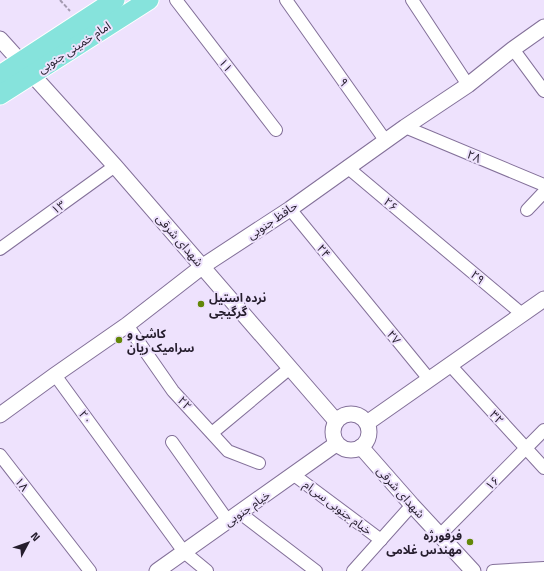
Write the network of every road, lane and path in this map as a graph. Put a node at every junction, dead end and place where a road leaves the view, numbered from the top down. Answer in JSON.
{"nodes":[{"id":1,"x":115,"y":0,"type":"edge"},
{"id":2,"x":149,"y":0,"type":"edge"},
{"id":3,"x":176,"y":0,"type":"edge"},
{"id":4,"x":286,"y":0,"type":"edge"},
{"id":5,"x":412,"y":0,"type":"edge"},
{"id":6,"x":544,"y":27,"type":"edge"},
{"id":7,"x":0,"y":39,"type":"edge"},
{"id":8,"x":513,"y":49,"type":"junction"},
{"id":9,"x":27,"y":68,"type":"junction"},
{"id":10,"x":0,"y":76,"type":"edge"},
{"id":11,"x":468,"y":85,"type":"junction"},
{"id":12,"x":544,"y":92,"type":"edge"},
{"id":13,"x":0,"y":95,"type":"edge"},
{"id":14,"x":405,"y":127,"type":"junction"},
{"id":15,"x":276,"y":130,"type":"dead end"},
{"id":16,"x":386,"y":140,"type":"junction"},
{"id":17,"x":115,"y":166,"type":"junction"},
{"id":18,"x":347,"y":167,"type":"junction"},
{"id":19,"x":544,"y":185,"type":"edge"},
{"id":20,"x":544,"y":192,"type":"edge"},
{"id":21,"x":290,"y":209,"type":"junction"},
{"id":22,"x":527,"y":210,"type":"dead end"},
{"id":23,"x":434,"y":240,"type":"joint"},
{"id":24,"x":0,"y":249,"type":"edge"},
{"id":25,"x":204,"y":266,"type":"junction"},
{"id":26,"x":359,"y":294,"type":"joint"},
{"id":27,"x":544,"y":299,"type":"edge"},
{"id":28,"x":522,"y":314,"type":"junction"},
{"id":29,"x":127,"y":326,"type":"junction"},
{"id":30,"x":450,"y":365,"type":"junction"},
{"id":31,"x":290,"y":368,"type":"junction"},
{"id":32,"x":55,"y":375,"type":"junction"},
{"id":33,"x":429,"y":379,"type":"junction"},
{"id":34,"x":0,"y":415,"type":"edge"},
{"id":35,"x":336,"y":421,"type":"junction"},
{"id":36,"x":367,"y":423,"type":"junction"},
{"id":37,"x":544,"y":430,"type":"edge"},
{"id":38,"x":212,"y":433,"type":"junction"},
{"id":39,"x":172,"y":442,"type":"dead end"},
{"id":40,"x":336,"y":444,"type":"junction"},
{"id":41,"x":361,"y":447,"type":"junction"},
{"id":42,"x":526,"y":448,"type":"junction"},
{"id":43,"x":0,"y":455,"type":"edge"},
{"id":44,"x":258,"y":463,"type":"dead end"},
{"id":45,"x":544,"y":468,"type":"edge"},
{"id":46,"x":294,"y":475,"type":"junction"},
{"id":47,"x":412,"y":505,"type":"junction"},
{"id":48,"x":234,"y":517,"type":"junction"},
{"id":49,"x":440,"y":535,"type":"junction"},
{"id":50,"x":381,"y":540,"type":"junction"},
{"id":51,"x":184,"y":552,"type":"junction"},
{"id":52,"x":544,"y":568,"type":"edge"},
{"id":53,"x":90,"y":571,"type":"edge"},
{"id":54,"x":157,"y":571,"type":"edge"},
{"id":55,"x":207,"y":571,"type":"edge"},
{"id":56,"x":316,"y":571,"type":"edge"},
{"id":57,"x":353,"y":571,"type":"edge"},
{"id":58,"x":473,"y":571,"type":"edge"},
{"id":59,"x":493,"y":571,"type":"edge"}],
"edges":[{"from":1,"to":9,"type":"main road","name":"امام خمینی جنوبی"},
{"from":2,"to":9,"type":"main road","name":"امام خمینی جنوبی"},
{"from":3,"to":15,"type":"street","name":"۱۱"},
{"from":4,"to":16,"type":"street","name":"۹"},
{"from":5,"to":11,"type":"street"},
{"from":6,"to":8,"type":"street","name":"حافظ جنوبی"},
{"from":7,"to":9,"type":"street","name":"شهدای شرقی"},
{"from":8,"to":11,"type":"street","name":"حافظ جنوبی"},
{"from":8,"to":12,"type":"street"},
{"from":9,"to":10,"type":"main road","name":"امام خمینی جنوبی"},
{"from":9,"to":13,"type":"main road","name":"امام خمینی جنوبی"},
{"from":9,"to":17,"type":"street","name":"شهدای شرقی"},
{"from":11,"to":14,"type":"street","name":"حافظ جنوبی"},
{"from":14,"to":16,"type":"street","name":"حافظ جنوبی"},
{"from":14,"to":19,"type":"street","name":"۲۸"},
{"from":16,"to":18,"type":"street","name":"حافظ جنوبی"},
{"from":17,"to":24,"type":"street","name":"۱۳"},
{"from":17,"to":25,"type":"street","name":"شهدای شرقی"},
{"from":18,"to":21,"type":"street","name":"حافظ جنوبی"},
{"from":18,"to":23,"type":"street","name":"۲۶"},
{"from":20,"to":22,"type":"street"},
{"from":21,"to":25,"type":"street","name":"حافظ جنوبی"},
{"from":21,"to":26,"type":"street","name":"۲۴"},
{"from":23,"to":28,"type":"street","name":"۲۹"},
{"from":25,"to":29,"type":"street","name":"حافظ جنوبی"},
{"from":25,"to":31,"type":"street","name":"شهدای شرقی"},
{"from":26,"to":33,"type":"street","name":"۲۷"},
{"from":27,"to":28,"type":"street"},
{"from":28,"to":30,"type":"street"},
{"from":29,"to":32,"type":"street","name":"حافظ جنوبی"},
{"from":29,"to":38,"type":"street","name":"۲۲"},
{"from":30,"to":33,"type":"street"},
{"from":30,"to":42,"type":"street","name":"۳۲"},
{"from":31,"to":35,"type":"street","name":"شهدای شرقی"},
{"from":31,"to":38,"type":"street"},
{"from":32,"to":34,"type":"street","name":"حافظ جنوبی"},
{"from":32,"to":51,"type":"street","name":"۲۰"},
{"from":33,"to":36,"type":"street"},
{"from":35,"to":36,"type":"street"},
{"from":35,"to":40,"type":"street"},
{"from":36,"to":41,"type":"street"},
{"from":37,"to":42,"type":"street","name":"۱۶"},
{"from":38,"to":44,"type":"street","name":"۲۲"},
{"from":39,"to":48,"type":"street"},
{"from":40,"to":41,"type":"street"},
{"from":40,"to":46,"type":"street","name":"خیام جنوبی"},
{"from":41,"to":47,"type":"street","name":"شهدای شرقی"},
{"from":42,"to":45,"type":"street","name":"۳۲"},
{"from":42,"to":49,"type":"street","name":"۱۶"},
{"from":43,"to":53,"type":"street","name":"۱۸"},
{"from":46,"to":48,"type":"street","name":"خیام جنوبی"},
{"from":46,"to":50,"type":"street","name":"خیام جنوبی سی‌ام"},
{"from":47,"to":49,"type":"street","name":"شهدای شرقی"},
{"from":47,"to":50,"type":"street"},
{"from":48,"to":51,"type":"street","name":"خیام جنوبی"},
{"from":48,"to":56,"type":"street"},
{"from":49,"to":58,"type":"street","name":"شهدای شرقی"},
{"from":50,"to":57,"type":"street"},
{"from":51,"to":54,"type":"street","name":"خیام جنوبی"},
{"from":51,"to":55,"type":"street","name":"۲۰"},
{"from":52,"to":59,"type":"street"}]}
